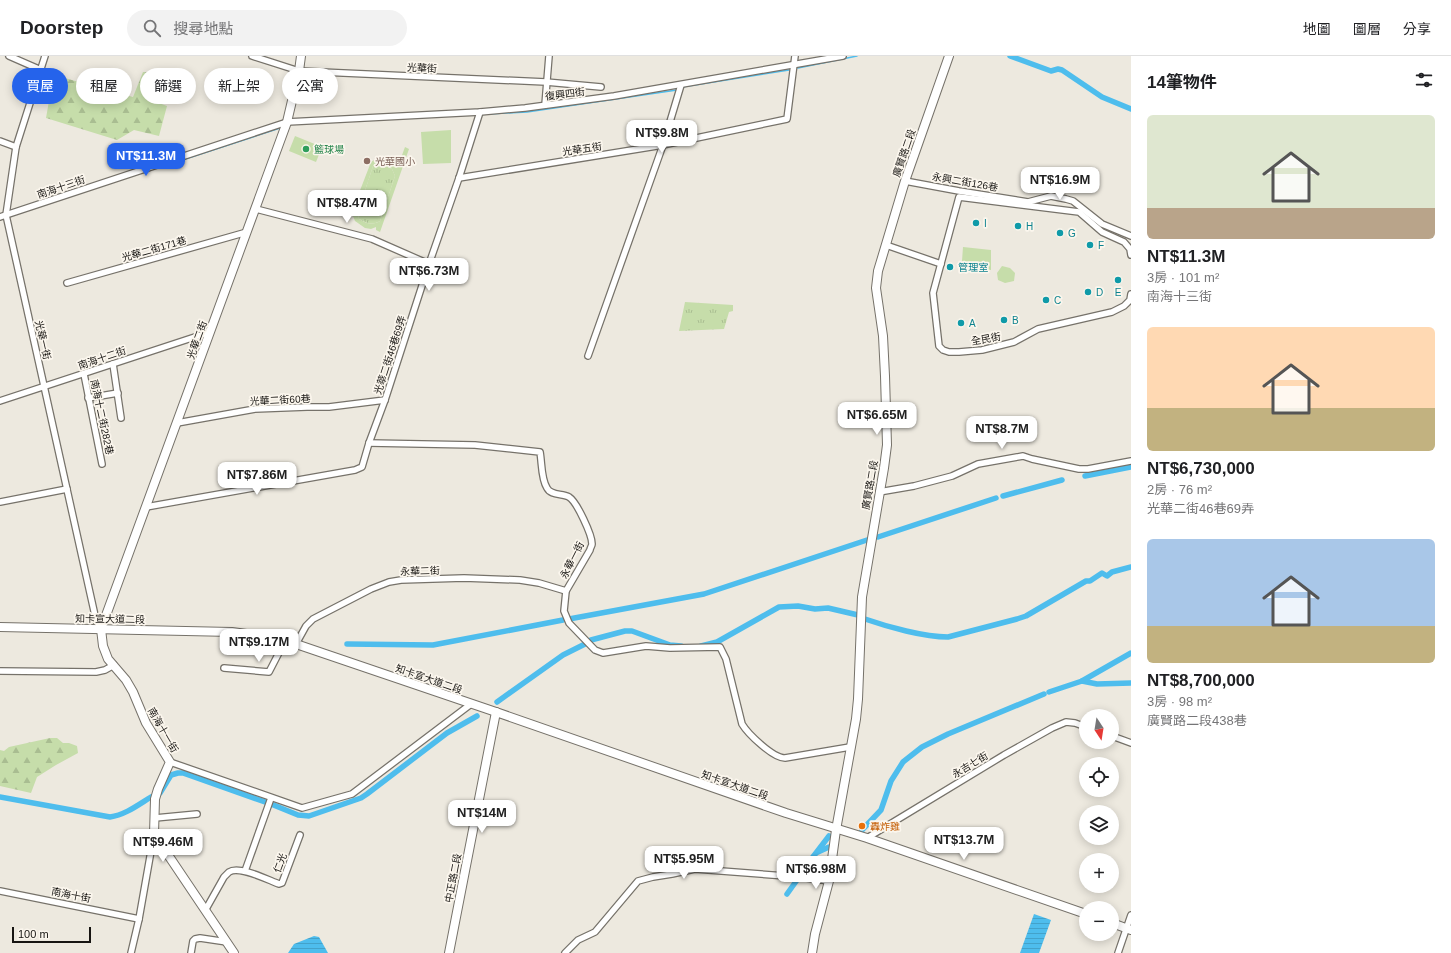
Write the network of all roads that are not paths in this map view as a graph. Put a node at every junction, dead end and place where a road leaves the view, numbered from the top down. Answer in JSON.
{"nodes":[{"id":1,"x":9,"y":56,"type":"edge"},
{"id":2,"x":45,"y":56,"type":"edge"},
{"id":3,"x":252,"y":56,"type":"edge"},
{"id":4,"x":301,"y":56,"type":"edge"},
{"id":5,"x":549,"y":56,"type":"edge"},
{"id":6,"x":795,"y":56,"type":"edge"},
{"id":7,"x":843,"y":56,"type":"edge"},
{"id":8,"x":949,"y":56,"type":"edge"},
{"id":9,"x":794,"y":65,"type":"junction"},
{"id":10,"x":36,"y":68,"type":"edge"},
{"id":11,"x":42,"y":68,"type":"edge"},
{"id":12,"x":290,"y":68,"type":"edge"},
{"id":13,"x":299,"y":68,"type":"edge"},
{"id":14,"x":338,"y":73,"type":"edge"},
{"id":15,"x":546,"y":82,"type":"junction"},
{"id":16,"x":681,"y":84,"type":"junction"},
{"id":17,"x":601,"y":87,"type":"dead end"},
{"id":18,"x":30,"y":104,"type":"edge"},
{"id":19,"x":291,"y":104,"type":"edge"},
{"id":20,"x":546,"y":105,"type":"junction"},
{"id":21,"x":480,"y":112,"type":"junction"},
{"id":22,"x":287,"y":122,"type":"junction"},
{"id":23,"x":0,"y":141,"type":"edge"},
{"id":24,"x":663,"y":145,"type":"junction"},
{"id":25,"x":16,"y":147,"type":"junction"},
{"id":26,"x":459,"y":178,"type":"junction"},
{"id":27,"x":904,"y":181,"type":"junction"},
{"id":28,"x":256,"y":209,"type":"junction"},
{"id":29,"x":3,"y":216,"type":"edge"},
{"id":30,"x":247,"y":232,"type":"junction"},
{"id":31,"x":1131,"y":236,"type":"edge"},
{"id":32,"x":886,"y":245,"type":"junction"},
{"id":33,"x":1131,"y":255,"type":"edge"},
{"id":34,"x":429,"y":264,"type":"junction"},
{"id":35,"x":941,"y":264,"type":"junction"},
{"id":36,"x":67,"y":283,"type":"dead end"},
{"id":37,"x":1131,"y":294,"type":"edge"},
{"id":38,"x":210,"y":332,"type":"junction"},
{"id":39,"x":588,"y":356,"type":"dead end"},
{"id":40,"x":112,"y":364,"type":"junction"},
{"id":41,"x":84,"y":374,"type":"junction"},
{"id":42,"x":44,"y":386,"type":"junction"},
{"id":43,"x":118,"y":393,"type":"junction"},
{"id":44,"x":88,"y":398,"type":"junction"},
{"id":45,"x":385,"y":400,"type":"junction"},
{"id":46,"x":0,"y":401,"type":"edge"},
{"id":47,"x":121,"y":418,"type":"dead end"},
{"id":48,"x":177,"y":423,"type":"junction"},
{"id":49,"x":369,"y":443,"type":"junction"},
{"id":50,"x":1131,"y":461,"type":"edge"},
{"id":51,"x":102,"y":464,"type":"dead end"},
{"id":52,"x":67,"y":489,"type":"junction"},
{"id":53,"x":879,"y":492,"type":"junction"},
{"id":54,"x":0,"y":502,"type":"edge"},
{"id":55,"x":146,"y":507,"type":"junction"},
{"id":56,"x":566,"y":591,"type":"junction"},
{"id":57,"x":0,"y":627,"type":"edge"},
{"id":58,"x":101,"y":629,"type":"junction"},
{"id":59,"x":285,"y":641,"type":"junction"},
{"id":60,"x":296,"y":644,"type":"junction"},
{"id":61,"x":114,"y":665,"type":"junction"},
{"id":62,"x":224,"y":668,"type":"dead end"},
{"id":63,"x":0,"y":671,"type":"edge"},
{"id":64,"x":471,"y":704,"type":"junction"},
{"id":65,"x":496,"y":712,"type":"junction"},
{"id":66,"x":1079,"y":724,"type":"edge"},
{"id":67,"x":1119,"y":739,"type":"edge"},
{"id":68,"x":1131,"y":743,"type":"edge"},
{"id":69,"x":850,"y":747,"type":"junction"},
{"id":70,"x":170,"y":762,"type":"junction"},
{"id":71,"x":271,"y":798,"type":"junction"},
{"id":72,"x":197,"y":814,"type":"dead end"},
{"id":73,"x":154,"y":818,"type":"junction"},
{"id":74,"x":836,"y":830,"type":"junction"},
{"id":75,"x":154,"y":834,"type":"junction"},
{"id":76,"x":300,"y":835,"type":"dead end"},
{"id":77,"x":867,"y":838,"type":"junction"},
{"id":78,"x":244,"y":871,"type":"junction"},
{"id":79,"x":829,"y":881,"type":"junction"},
{"id":80,"x":0,"y":891,"type":"edge"},
{"id":81,"x":206,"y":909,"type":"junction"},
{"id":82,"x":1079,"y":912,"type":"edge"},
{"id":83,"x":1131,"y":915,"type":"edge"},
{"id":84,"x":139,"y":919,"type":"junction"},
{"id":85,"x":1119,"y":925,"type":"edge"},
{"id":86,"x":1129,"y":929,"type":"edge"},
{"id":87,"x":227,"y":942,"type":"junction"},
{"id":88,"x":131,"y":953,"type":"edge"},
{"id":89,"x":191,"y":953,"type":"edge"},
{"id":90,"x":234,"y":953,"type":"edge"},
{"id":91,"x":449,"y":953,"type":"edge"},
{"id":92,"x":565,"y":953,"type":"edge"},
{"id":93,"x":812,"y":953,"type":"edge"},
{"id":94,"x":1118,"y":953,"type":"edge"}],
"edges":[{"from":1,"to":10,"type":"street"},
{"from":2,"to":11,"type":"street","name":"光華一街"},
{"from":3,"to":12,"type":"street","name":"光華街"},
{"from":4,"to":13,"type":"street","name":"光華二街"},
{"from":5,"to":15,"type":"street"},
{"from":6,"to":9,"type":"street","name":"光華五街"},
{"from":7,"to":9,"type":"street","name":"復興四街"},
{"from":8,"to":27,"type":"street","name":"廣賢路二段"},
{"from":9,"to":16,"type":"street","name":"復興四街"},
{"from":9,"to":24,"type":"street","name":"光華五街"},
{"from":14,"to":15,"type":"street","name":"光華街"},
{"from":15,"to":17,"type":"street","name":"光華街"},
{"from":15,"to":20,"type":"street"},
{"from":16,"to":20,"type":"street","name":"復興四街"},
{"from":16,"to":24,"type":"street"},
{"from":18,"to":25,"type":"street","name":"光華一街"},
{"from":19,"to":22,"type":"street","name":"光華二街"},
{"from":20,"to":21,"type":"street","name":"復興四街"},
{"from":21,"to":22,"type":"street","name":"復興四街"},
{"from":21,"to":26,"type":"street","name":"光華二街46巷69弄"},
{"from":22,"to":28,"type":"street","name":"光華二街"},
{"from":22,"to":29,"type":"street","name":"南海十三街"},
{"from":23,"to":25,"type":"street"},
{"from":24,"to":26,"type":"street","name":"光華五街"},
{"from":24,"to":39,"type":"street"},
{"from":25,"to":29,"type":"street","name":"光華一街"},
{"from":26,"to":34,"type":"street","name":"光華二街46巷69弄"},
{"from":27,"to":31,"type":"street","name":"永興二街126巷"},
{"from":27,"to":32,"type":"street","name":"廣賢路二段"},
{"from":28,"to":30,"type":"street","name":"光華二街"},
{"from":28,"to":34,"type":"street"},
{"from":29,"to":42,"type":"street","name":"光華一街"},
{"from":30,"to":36,"type":"street","name":"光華二街171巷"},
{"from":30,"to":38,"type":"street","name":"光華二街"},
{"from":32,"to":35,"type":"street"},
{"from":32,"to":53,"type":"street","name":"廣賢路二段"},
{"from":33,"to":35,"type":"street","name":"全民街"},
{"from":34,"to":45,"type":"street","name":"光華二街46巷69弄"},
{"from":35,"to":37,"type":"street","name":"全民街"},
{"from":38,"to":40,"type":"street","name":"南海十二街"},
{"from":38,"to":48,"type":"street","name":"光華二街"},
{"from":40,"to":41,"type":"street","name":"南海十二街"},
{"from":40,"to":43,"type":"street"},
{"from":41,"to":42,"type":"street","name":"南海十二街"},
{"from":41,"to":44,"type":"street","name":"南海十二街282巷"},
{"from":42,"to":46,"type":"street","name":"南海十二街"},
{"from":42,"to":52,"type":"street","name":"光華一街"},
{"from":43,"to":44,"type":"street"},
{"from":43,"to":47,"type":"street"},
{"from":44,"to":51,"type":"street","name":"南海十二街282巷"},
{"from":45,"to":48,"type":"street","name":"光華二街60巷"},
{"from":45,"to":49,"type":"street","name":"光華二街46巷69弄"},
{"from":48,"to":55,"type":"street","name":"光華二街"},
{"from":49,"to":55,"type":"street","name":"光華二街46巷69弄"},
{"from":49,"to":56,"type":"street","name":"永華一街"},
{"from":50,"to":53,"type":"street"},
{"from":52,"to":54,"type":"street"},
{"from":52,"to":58,"type":"street","name":"光華一街"},
{"from":53,"to":69,"type":"street","name":"廣賢路二段"},
{"from":55,"to":58,"type":"street","name":"光華二街"},
{"from":56,"to":60,"type":"street","name":"永華二街"},
{"from":56,"to":69,"type":"street","name":"永華一街"},
{"from":57,"to":58,"type":"street","name":"知卡宣大道二段"},
{"from":58,"to":59,"type":"street","name":"知卡宣大道二段"},
{"from":58,"to":61,"type":"street","name":"南海十一街"},
{"from":59,"to":60,"type":"street","name":"知卡宣大道二段"},
{"from":59,"to":62,"type":"street"},
{"from":60,"to":64,"type":"street","name":"知卡宣大道二段"},
{"from":61,"to":63,"type":"street"},
{"from":61,"to":70,"type":"street","name":"南海十一街"},
{"from":64,"to":65,"type":"street","name":"知卡宣大道二段"},
{"from":64,"to":71,"type":"street"},
{"from":65,"to":74,"type":"street","name":"知卡宣大道二段"},
{"from":65,"to":91,"type":"street","name":"中正路二段"},
{"from":66,"to":77,"type":"street","name":"永吉七街"},
{"from":67,"to":68,"type":"street"},
{"from":69,"to":74,"type":"street","name":"廣賢路二段"},
{"from":70,"to":71,"type":"street"},
{"from":70,"to":73,"type":"street","name":"南海十一街"},
{"from":71,"to":78,"type":"street"},
{"from":72,"to":73,"type":"street"},
{"from":73,"to":75,"type":"street","name":"南海十一街"},
{"from":74,"to":77,"type":"street","name":"知卡宣大道二段"},
{"from":74,"to":79,"type":"street","name":"廣賢路二段"},
{"from":75,"to":81,"type":"street"},
{"from":75,"to":84,"type":"street"},
{"from":76,"to":78,"type":"street","name":"仁光"},
{"from":77,"to":82,"type":"street","name":"知卡宣大道二段"},
{"from":78,"to":81,"type":"street"},
{"from":79,"to":92,"type":"street"},
{"from":79,"to":93,"type":"street","name":"廣賢路二段"},
{"from":80,"to":84,"type":"street","name":"南海十街"},
{"from":81,"to":87,"type":"street"},
{"from":83,"to":86,"type":"street"},
{"from":84,"to":88,"type":"street"},
{"from":85,"to":86,"type":"street"},
{"from":86,"to":94,"type":"street"},
{"from":87,"to":89,"type":"street"},
{"from":87,"to":90,"type":"street"}]}
